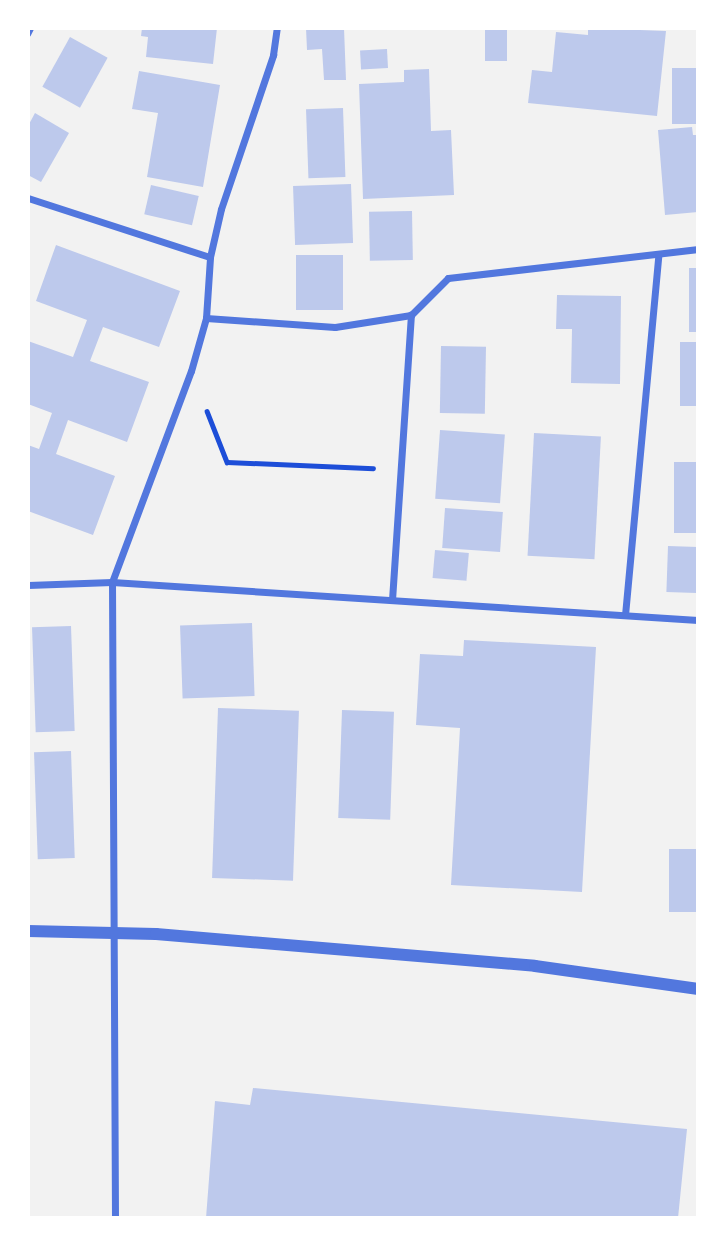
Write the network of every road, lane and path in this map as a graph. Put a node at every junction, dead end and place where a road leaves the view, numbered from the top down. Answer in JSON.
{"nodes":[{"id":1,"x":31,"y":28,"type":"edge"},
{"id":2,"x":277,"y":28,"type":"edge"},
{"id":3,"x":28,"y":34,"type":"edge"},
{"id":4,"x":28,"y":198,"type":"edge"},
{"id":5,"x":698,"y":249,"type":"edge"},
{"id":6,"x":658,"y":256,"type":"junction"},
{"id":7,"x":210,"y":257,"type":"junction"},
{"id":8,"x":411,"y":315,"type":"junction"},
{"id":9,"x":206,"y":318,"type":"junction"},
{"id":10,"x":191,"y":371,"type":"junction"},
{"id":11,"x":400,"y":471,"type":"junction"},
{"id":12,"x":112,"y":582,"type":"junction"},
{"id":13,"x":28,"y":585,"type":"edge"},
{"id":14,"x":392,"y":600,"type":"junction"},
{"id":15,"x":625,"y":615,"type":"junction"},
{"id":16,"x":698,"y":620,"type":"edge"},
{"id":17,"x":28,"y":931,"type":"edge"},
{"id":18,"x":112,"y":935,"type":"junction"},
{"id":19,"x":698,"y":989,"type":"edge"},
{"id":20,"x":115,"y":1218,"type":"edge"}],
"edges":[{"from":1,"to":3,"type":"lane"},
{"from":2,"to":7,"type":"street"},
{"from":4,"to":7,"type":"street"},
{"from":5,"to":6,"type":"street"},
{"from":6,"to":8,"type":"street"},
{"from":6,"to":15,"type":"street"},
{"from":7,"to":9,"type":"street"},
{"from":8,"to":9,"type":"street"},
{"from":8,"to":11,"type":"street"},
{"from":9,"to":10,"type":"street"},
{"from":10,"to":11,"type":"path"},
{"from":10,"to":12,"type":"street"},
{"from":11,"to":14,"type":"street"},
{"from":12,"to":13,"type":"street"},
{"from":12,"to":14,"type":"street"},
{"from":12,"to":18,"type":"street"},
{"from":14,"to":15,"type":"street"},
{"from":15,"to":16,"type":"street"},
{"from":17,"to":18,"type":"street"},
{"from":18,"to":19,"type":"street"},
{"from":18,"to":20,"type":"street"}]}
